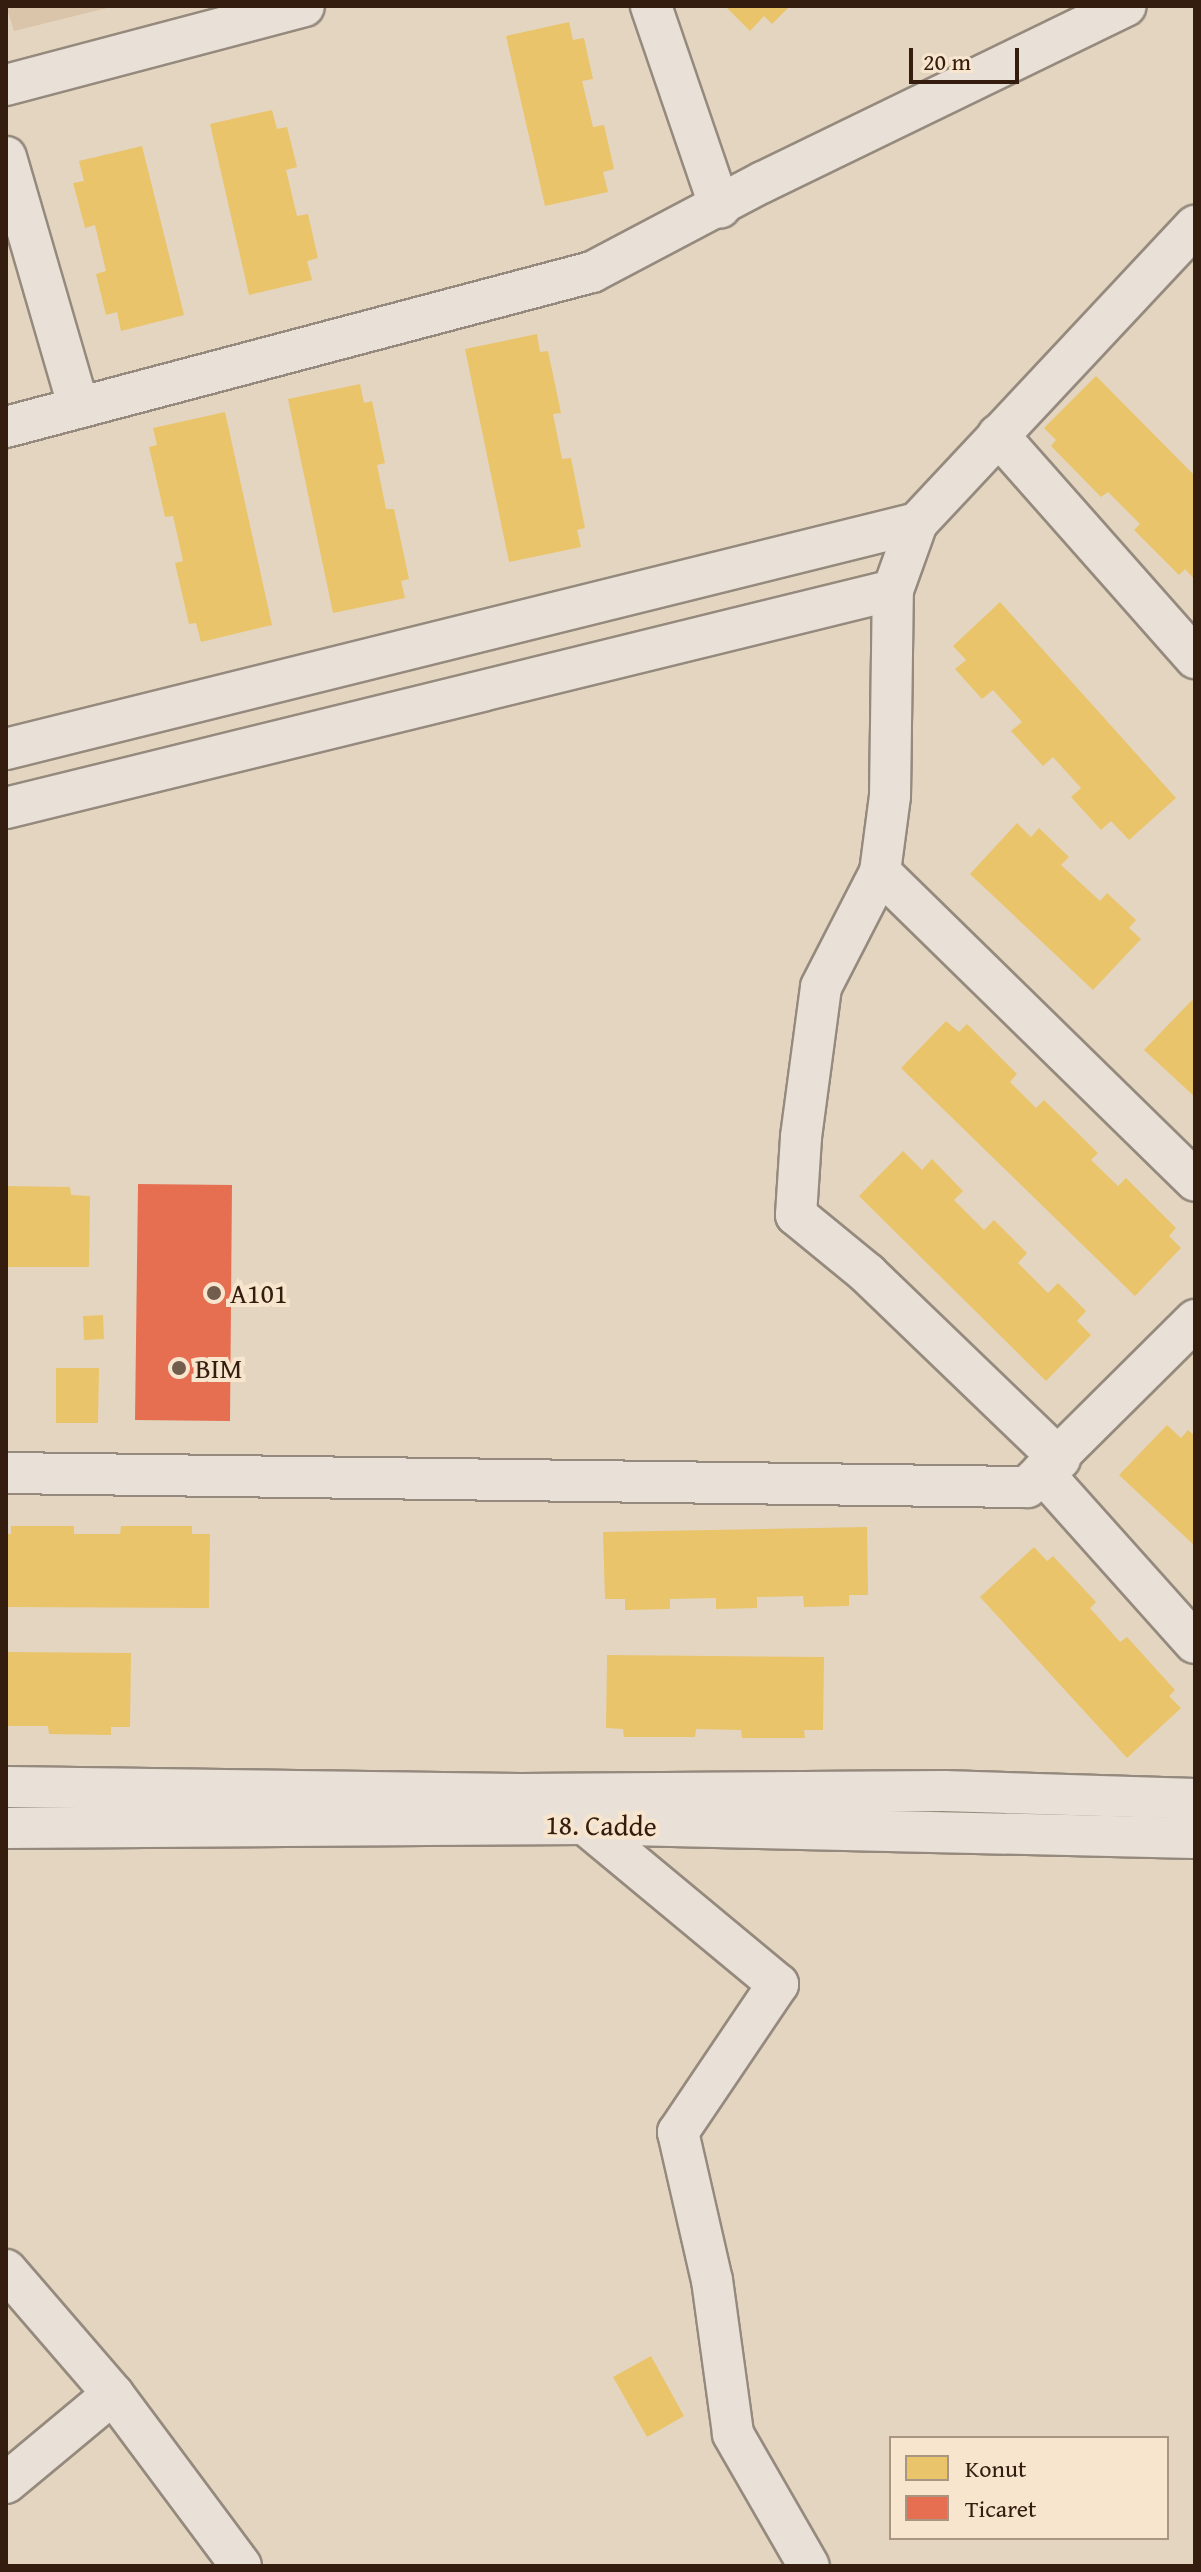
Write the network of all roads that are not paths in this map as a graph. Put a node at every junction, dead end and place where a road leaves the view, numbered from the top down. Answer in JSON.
{"nodes":[{"id":1,"x":304,"y":6,"type":"edge"},
{"id":2,"x":651,"y":6,"type":"edge"},
{"id":3,"x":1125,"y":6,"type":"edge"},
{"id":4,"x":6,"y":85,"type":"edge"},
{"id":5,"x":6,"y":157,"type":"edge"},
{"id":6,"x":720,"y":208,"type":"junction"},
{"id":7,"x":1195,"y":226,"type":"edge"},
{"id":8,"x":79,"y":408,"type":"junction"},
{"id":9,"x":6,"y":427,"type":"edge"},
{"id":10,"x":998,"y":435,"type":"junction"},
{"id":11,"x":917,"y":523,"type":"junction"},
{"id":12,"x":893,"y":590,"type":"junction"},
{"id":13,"x":1195,"y":658,"type":"edge"},
{"id":14,"x":6,"y":749,"type":"edge"},
{"id":15,"x":6,"y":808,"type":"edge"},
{"id":16,"x":880,"y":872,"type":"junction"},
{"id":17,"x":1195,"y":1181,"type":"edge"},
{"id":18,"x":1195,"y":1320,"type":"edge"},
{"id":19,"x":1051,"y":1466,"type":"junction"},
{"id":20,"x":6,"y":1473,"type":"edge"},
{"id":21,"x":1195,"y":1643,"type":"edge"},
{"id":22,"x":6,"y":1787,"type":"edge"},
{"id":23,"x":1195,"y":1799,"type":"edge"},
{"id":24,"x":585,"y":1824,"type":"junction"},
{"id":25,"x":6,"y":1828,"type":"edge"},
{"id":26,"x":1195,"y":1838,"type":"edge"},
{"id":27,"x":6,"y":2270,"type":"edge"},
{"id":28,"x":113,"y":2394,"type":"junction"},
{"id":29,"x":6,"y":2483,"type":"edge"},
{"id":30,"x":241,"y":2566,"type":"edge"},
{"id":31,"x":809,"y":2566,"type":"edge"}],
"edges":[{"from":1,"to":4,"type":"street"},
{"from":2,"to":6,"type":"street"},
{"from":3,"to":6,"type":"street"},
{"from":5,"to":8,"type":"street"},
{"from":6,"to":8,"type":"street"},
{"from":7,"to":10,"type":"street"},
{"from":8,"to":9,"type":"street"},
{"from":10,"to":11,"type":"street"},
{"from":10,"to":13,"type":"street"},
{"from":11,"to":12,"type":"street"},
{"from":11,"to":14,"type":"street"},
{"from":12,"to":15,"type":"street"},
{"from":12,"to":16,"type":"street"},
{"from":16,"to":17,"type":"street"},
{"from":16,"to":19,"type":"street"},
{"from":18,"to":19,"type":"street"},
{"from":19,"to":20,"type":"street"},
{"from":19,"to":21,"type":"street"},
{"from":22,"to":23,"type":"street","name":"18. Cadde"},
{"from":24,"to":25,"type":"street","name":"18. Cadde"},
{"from":24,"to":26,"type":"street","name":"18. Cadde"},
{"from":24,"to":31,"type":"street"},
{"from":27,"to":28,"type":"street"},
{"from":28,"to":29,"type":"street"},
{"from":28,"to":30,"type":"street"}]}
